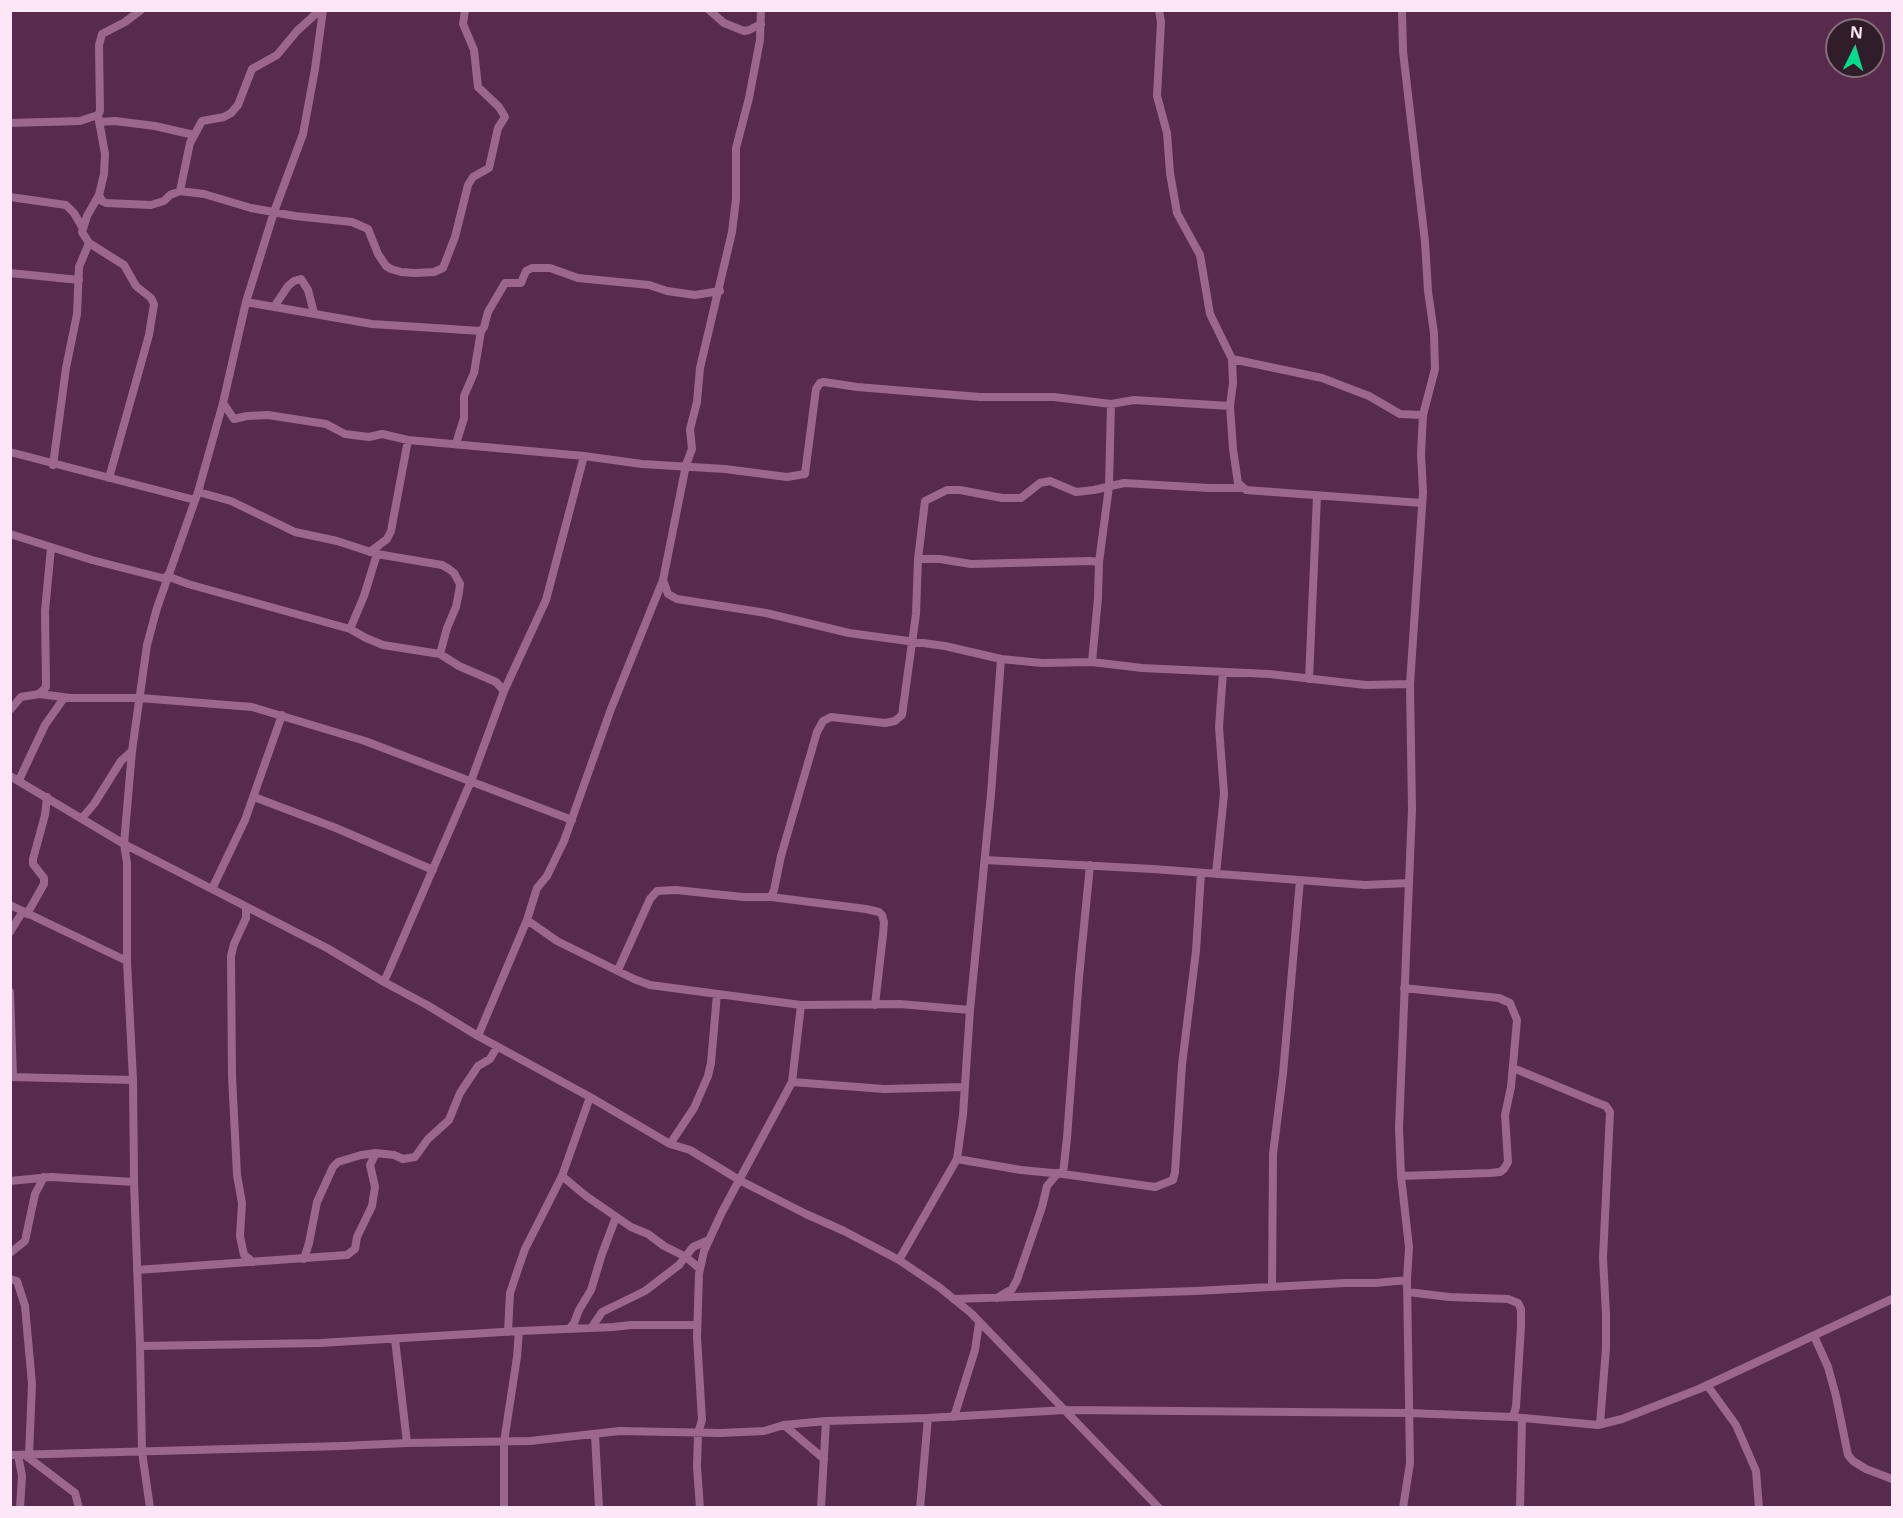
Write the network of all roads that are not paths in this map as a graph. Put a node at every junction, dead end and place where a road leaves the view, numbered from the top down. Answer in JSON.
{"nodes":[{"id":1,"x":141,"y":10,"type":"edge"},
{"id":2,"x":322,"y":10,"type":"edge"},
{"id":3,"x":465,"y":10,"type":"edge"},
{"id":4,"x":709,"y":10,"type":"edge"},
{"id":5,"x":761,"y":10,"type":"edge"},
{"id":6,"x":1159,"y":10,"type":"edge"},
{"id":7,"x":1402,"y":10,"type":"edge"},
{"id":8,"x":761,"y":24,"type":"junction"},
{"id":9,"x":99,"y":118,"type":"junction"},
{"id":10,"x":10,"y":123,"type":"edge"},
{"id":11,"x":194,"y":135,"type":"junction"},
{"id":12,"x":180,"y":191,"type":"junction"},
{"id":13,"x":99,"y":195,"type":"junction"},
{"id":14,"x":10,"y":197,"type":"edge"},
{"id":15,"x":274,"y":212,"type":"junction"},
{"id":16,"x":82,"y":227,"type":"junction"},
{"id":17,"x":88,"y":243,"type":"junction"},
{"id":18,"x":10,"y":273,"type":"edge"},
{"id":19,"x":80,"y":280,"type":"junction"},
{"id":20,"x":720,"y":291,"type":"junction"},
{"id":21,"x":246,"y":302,"type":"junction"},
{"id":22,"x":274,"y":307,"type":"junction"},
{"id":23,"x":314,"y":314,"type":"junction"},
{"id":24,"x":481,"y":331,"type":"junction"},
{"id":25,"x":1232,"y":359,"type":"junction"},
{"id":26,"x":223,"y":403,"type":"junction"},
{"id":27,"x":1111,"y":404,"type":"junction"},
{"id":28,"x":1230,"y":406,"type":"junction"},
{"id":29,"x":1423,"y":415,"type":"junction"},
{"id":30,"x":408,"y":440,"type":"junction"},
{"id":31,"x":456,"y":444,"type":"junction"},
{"id":32,"x":10,"y":452,"type":"edge"},
{"id":33,"x":584,"y":456,"type":"junction"},
{"id":34,"x":53,"y":465,"type":"junction"},
{"id":35,"x":686,"y":465,"type":"junction"},
{"id":36,"x":109,"y":478,"type":"junction"},
{"id":37,"x":1109,"y":487,"type":"junction"},
{"id":38,"x":1241,"y":488,"type":"junction"},
{"id":39,"x":198,"y":492,"type":"junction"},
{"id":40,"x":1317,"y":496,"type":"junction"},
{"id":41,"x":195,"y":500,"type":"junction"},
{"id":42,"x":1422,"y":503,"type":"junction"},
{"id":43,"x":10,"y":534,"type":"edge"},
{"id":44,"x":387,"y":539,"type":"junction"},
{"id":45,"x":51,"y":548,"type":"junction"},
{"id":46,"x":373,"y":553,"type":"junction"},
{"id":47,"x":391,"y":557,"type":"junction"},
{"id":48,"x":918,"y":559,"type":"junction"},
{"id":49,"x":1099,"y":562,"type":"junction"},
{"id":50,"x":166,"y":578,"type":"junction"},
{"id":51,"x":663,"y":580,"type":"junction"},
{"id":52,"x":350,"y":629,"type":"junction"},
{"id":53,"x":913,"y":641,"type":"junction"},
{"id":54,"x":440,"y":654,"type":"junction"},
{"id":55,"x":1001,"y":659,"type":"junction"},
{"id":56,"x":1092,"y":663,"type":"junction"},
{"id":57,"x":1223,"y":672,"type":"junction"},
{"id":58,"x":1309,"y":679,"type":"junction"},
{"id":59,"x":1410,"y":684,"type":"junction"},
{"id":60,"x":504,"y":691,"type":"junction"},
{"id":61,"x":39,"y":694,"type":"junction"},
{"id":62,"x":64,"y":698,"type":"junction"},
{"id":63,"x":140,"y":698,"type":"junction"},
{"id":64,"x":10,"y":710,"type":"edge"},
{"id":65,"x":282,"y":715,"type":"junction"},
{"id":66,"x":132,"y":751,"type":"junction"},
{"id":67,"x":10,"y":776,"type":"edge"},
{"id":68,"x":19,"y":780,"type":"junction"},
{"id":69,"x":471,"y":781,"type":"junction"},
{"id":70,"x":47,"y":797,"type":"junction"},
{"id":71,"x":254,"y":797,"type":"junction"},
{"id":72,"x":82,"y":818,"type":"junction"},
{"id":73,"x":572,"y":820,"type":"junction"},
{"id":74,"x":124,"y":844,"type":"junction"},
{"id":75,"x":985,"y":860,"type":"junction"},
{"id":76,"x":1090,"y":865,"type":"junction"},
{"id":77,"x":433,"y":870,"type":"junction"},
{"id":78,"x":1201,"y":873,"type":"junction"},
{"id":79,"x":1216,"y":874,"type":"junction"},
{"id":80,"x":1300,"y":880,"type":"junction"},
{"id":81,"x":1409,"y":883,"type":"junction"},
{"id":82,"x":212,"y":889,"type":"junction"},
{"id":83,"x":771,"y":897,"type":"junction"},
{"id":84,"x":10,"y":905,"type":"edge"},
{"id":85,"x":246,"y":908,"type":"junction"},
{"id":86,"x":25,"y":913,"type":"junction"},
{"id":87,"x":527,"y":920,"type":"junction"},
{"id":88,"x":10,"y":932,"type":"edge"},
{"id":89,"x":127,"y":961,"type":"junction"},
{"id":90,"x":618,"y":970,"type":"junction"},
{"id":91,"x":384,"y":982,"type":"junction"},
{"id":92,"x":1404,"y":988,"type":"junction"},
{"id":93,"x":10,"y":992,"type":"edge"},
{"id":94,"x":717,"y":994,"type":"junction"},
{"id":95,"x":801,"y":1005,"type":"junction"},
{"id":96,"x":875,"y":1005,"type":"junction"},
{"id":97,"x":970,"y":1010,"type":"junction"},
{"id":98,"x":478,"y":1036,"type":"junction"},
{"id":99,"x":497,"y":1047,"type":"junction"},
{"id":100,"x":1513,"y":1068,"type":"junction"},
{"id":101,"x":12,"y":1077,"type":"edge"},
{"id":102,"x":133,"y":1080,"type":"junction"},
{"id":103,"x":792,"y":1082,"type":"junction"},
{"id":104,"x":965,"y":1087,"type":"junction"},
{"id":105,"x":590,"y":1097,"type":"junction"},
{"id":106,"x":670,"y":1144,"type":"junction"},
{"id":107,"x":376,"y":1153,"type":"junction"},
{"id":108,"x":957,"y":1159,"type":"junction"},
{"id":109,"x":1060,"y":1173,"type":"junction"},
{"id":110,"x":562,"y":1176,"type":"junction"},
{"id":111,"x":1401,"y":1176,"type":"junction"},
{"id":112,"x":44,"y":1177,"type":"junction"},
{"id":113,"x":739,"y":1180,"type":"junction"},
{"id":114,"x":10,"y":1181,"type":"edge"},
{"id":115,"x":134,"y":1182,"type":"junction"},
{"id":116,"x":616,"y":1217,"type":"junction"},
{"id":117,"x":709,"y":1240,"type":"junction"},
{"id":118,"x":10,"y":1253,"type":"edge"},
{"id":119,"x":686,"y":1257,"type":"junction"},
{"id":120,"x":304,"y":1259,"type":"junction"},
{"id":121,"x":899,"y":1260,"type":"junction"},
{"id":122,"x":253,"y":1262,"type":"junction"},
{"id":123,"x":700,"y":1269,"type":"junction"},
{"id":124,"x":137,"y":1270,"type":"junction"},
{"id":125,"x":10,"y":1279,"type":"edge"},
{"id":126,"x":1407,"y":1280,"type":"junction"},
{"id":127,"x":1272,"y":1287,"type":"junction"},
{"id":128,"x":1408,"y":1292,"type":"junction"},
{"id":129,"x":954,"y":1299,"type":"junction"},
{"id":130,"x":995,"y":1299,"type":"junction"},
{"id":131,"x":1893,"y":1299,"type":"edge"},
{"id":132,"x":979,"y":1323,"type":"junction"},
{"id":133,"x":697,"y":1326,"type":"junction"},
{"id":134,"x":592,"y":1327,"type":"junction"},
{"id":135,"x":569,"y":1329,"type":"junction"},
{"id":136,"x":519,"y":1331,"type":"junction"},
{"id":137,"x":508,"y":1332,"type":"junction"},
{"id":138,"x":1814,"y":1336,"type":"junction"},
{"id":139,"x":395,"y":1339,"type":"junction"},
{"id":140,"x":140,"y":1346,"type":"junction"},
{"id":141,"x":1707,"y":1385,"type":"junction"},
{"id":142,"x":1065,"y":1410,"type":"junction"},
{"id":143,"x":1409,"y":1413,"type":"junction"},
{"id":144,"x":954,"y":1417,"type":"junction"},
{"id":145,"x":1513,"y":1417,"type":"junction"},
{"id":146,"x":928,"y":1418,"type":"junction"},
{"id":147,"x":1522,"y":1418,"type":"junction"},
{"id":148,"x":826,"y":1421,"type":"junction"},
{"id":149,"x":1600,"y":1424,"type":"junction"},
{"id":150,"x":784,"y":1425,"type":"junction"},
{"id":151,"x":698,"y":1433,"type":"junction"},
{"id":152,"x":595,"y":1435,"type":"junction"},
{"id":153,"x":504,"y":1442,"type":"junction"},
{"id":154,"x":407,"y":1443,"type":"junction"},
{"id":155,"x":142,"y":1452,"type":"junction"},
{"id":156,"x":21,"y":1455,"type":"edge"},
{"id":157,"x":824,"y":1459,"type":"junction"},
{"id":158,"x":1893,"y":1479,"type":"edge"},
{"id":159,"x":20,"y":1508,"type":"edge"},
{"id":160,"x":79,"y":1508,"type":"edge"},
{"id":161,"x":150,"y":1508,"type":"edge"},
{"id":162,"x":504,"y":1508,"type":"edge"},
{"id":163,"x":599,"y":1508,"type":"edge"},
{"id":164,"x":700,"y":1508,"type":"edge"},
{"id":165,"x":821,"y":1508,"type":"edge"},
{"id":166,"x":920,"y":1508,"type":"edge"},
{"id":167,"x":1159,"y":1508,"type":"edge"},
{"id":168,"x":1403,"y":1508,"type":"edge"},
{"id":169,"x":1520,"y":1508,"type":"edge"},
{"id":170,"x":1759,"y":1508,"type":"edge"}],
"edges":[{"from":1,"to":9,"type":"street"},
{"from":2,"to":11,"type":"street"},
{"from":2,"to":15,"type":"street"},
{"from":3,"to":15,"type":"street"},
{"from":4,"to":8,"type":"street"},
{"from":5,"to":8,"type":"street"},
{"from":6,"to":25,"type":"street"},
{"from":7,"to":29,"type":"street"},
{"from":8,"to":20,"type":"street"},
{"from":9,"to":10,"type":"street"},
{"from":9,"to":11,"type":"street"},
{"from":9,"to":13,"type":"street"},
{"from":11,"to":12,"type":"street"},
{"from":12,"to":13,"type":"street"},
{"from":12,"to":15,"type":"street"},
{"from":13,"to":16,"type":"street"},
{"from":14,"to":16,"type":"street"},
{"from":15,"to":21,"type":"street"},
{"from":16,"to":17,"type":"street"},
{"from":17,"to":19,"type":"street"},
{"from":17,"to":36,"type":"street"},
{"from":18,"to":19,"type":"street"},
{"from":19,"to":34,"type":"street"},
{"from":20,"to":24,"type":"street"},
{"from":20,"to":35,"type":"street"},
{"from":21,"to":22,"type":"street"},
{"from":21,"to":26,"type":"street"},
{"from":22,"to":23,"type":"street"},
{"from":22,"to":23,"type":"street"},
{"from":23,"to":24,"type":"street"},
{"from":24,"to":31,"type":"street"},
{"from":25,"to":28,"type":"street"},
{"from":25,"to":29,"type":"street"},
{"from":26,"to":30,"type":"street"},
{"from":26,"to":39,"type":"street"},
{"from":27,"to":28,"type":"street"},
{"from":27,"to":35,"type":"street"},
{"from":27,"to":37,"type":"street"},
{"from":28,"to":38,"type":"street"},
{"from":29,"to":42,"type":"street"},
{"from":30,"to":31,"type":"street"},
{"from":30,"to":44,"type":"street"},
{"from":31,"to":33,"type":"street"},
{"from":32,"to":34,"type":"street"},
{"from":33,"to":35,"type":"street"},
{"from":33,"to":60,"type":"street"},
{"from":34,"to":36,"type":"street"},
{"from":35,"to":51,"type":"street"},
{"from":36,"to":41,"type":"street"},
{"from":37,"to":38,"type":"street"},
{"from":37,"to":48,"type":"street"},
{"from":37,"to":49,"type":"street"},
{"from":38,"to":40,"type":"street"},
{"from":39,"to":41,"type":"street"},
{"from":39,"to":46,"type":"street"},
{"from":40,"to":42,"type":"street"},
{"from":40,"to":58,"type":"street"},
{"from":41,"to":50,"type":"street"},
{"from":42,"to":59,"type":"street"},
{"from":43,"to":45,"type":"street"},
{"from":44,"to":46,"type":"street"},
{"from":44,"to":47,"type":"street"},
{"from":45,"to":50,"type":"street"},
{"from":45,"to":61,"type":"street"},
{"from":46,"to":47,"type":"street"},
{"from":46,"to":52,"type":"street"},
{"from":47,"to":54,"type":"street"},
{"from":48,"to":49,"type":"street"},
{"from":48,"to":53,"type":"street"},
{"from":49,"to":56,"type":"street"},
{"from":50,"to":52,"type":"street"},
{"from":50,"to":63,"type":"street"},
{"from":51,"to":53,"type":"street"},
{"from":51,"to":73,"type":"street"},
{"from":52,"to":54,"type":"street"},
{"from":53,"to":55,"type":"street"},
{"from":53,"to":83,"type":"street"},
{"from":54,"to":60,"type":"street"},
{"from":55,"to":56,"type":"street"},
{"from":55,"to":75,"type":"street"},
{"from":56,"to":57,"type":"street"},
{"from":57,"to":58,"type":"street"},
{"from":57,"to":79,"type":"street"},
{"from":58,"to":59,"type":"street"},
{"from":59,"to":81,"type":"street"},
{"from":60,"to":69,"type":"street"},
{"from":61,"to":62,"type":"street"},
{"from":61,"to":64,"type":"street"},
{"from":62,"to":63,"type":"street"},
{"from":62,"to":68,"type":"street"},
{"from":63,"to":65,"type":"street"},
{"from":63,"to":66,"type":"street"},
{"from":65,"to":69,"type":"street"},
{"from":65,"to":71,"type":"street"},
{"from":66,"to":72,"type":"street"},
{"from":66,"to":74,"type":"street"},
{"from":67,"to":68,"type":"street"},
{"from":68,"to":70,"type":"street"},
{"from":69,"to":73,"type":"street"},
{"from":69,"to":77,"type":"street"},
{"from":70,"to":72,"type":"street"},
{"from":70,"to":86,"type":"street"},
{"from":71,"to":77,"type":"street"},
{"from":71,"to":82,"type":"street"},
{"from":72,"to":74,"type":"street"},
{"from":73,"to":87,"type":"street"},
{"from":74,"to":82,"type":"street"},
{"from":74,"to":89,"type":"street"},
{"from":75,"to":76,"type":"street"},
{"from":75,"to":97,"type":"street"},
{"from":76,"to":78,"type":"street"},
{"from":76,"to":109,"type":"street"},
{"from":77,"to":91,"type":"street"},
{"from":78,"to":79,"type":"street"},
{"from":78,"to":109,"type":"street"},
{"from":79,"to":80,"type":"street"},
{"from":80,"to":81,"type":"street"},
{"from":80,"to":127,"type":"street"},
{"from":81,"to":92,"type":"street"},
{"from":82,"to":85,"type":"street"},
{"from":83,"to":90,"type":"street"},
{"from":83,"to":96,"type":"street"},
{"from":84,"to":86,"type":"street"},
{"from":85,"to":91,"type":"street"},
{"from":85,"to":122,"type":"street"},
{"from":86,"to":88,"type":"street"},
{"from":86,"to":89,"type":"street"},
{"from":87,"to":90,"type":"street"},
{"from":87,"to":98,"type":"street"},
{"from":89,"to":102,"type":"street"},
{"from":90,"to":94,"type":"street"},
{"from":91,"to":98,"type":"street"},
{"from":92,"to":100,"type":"street"},
{"from":92,"to":111,"type":"street"},
{"from":93,"to":101,"type":"street"},
{"from":94,"to":95,"type":"street"},
{"from":94,"to":106,"type":"street"},
{"from":95,"to":96,"type":"street"},
{"from":95,"to":103,"type":"street"},
{"from":96,"to":97,"type":"street"},
{"from":97,"to":104,"type":"street"},
{"from":98,"to":99,"type":"street"},
{"from":99,"to":105,"type":"street"},
{"from":99,"to":107,"type":"street"},
{"from":100,"to":111,"type":"street"},
{"from":100,"to":149,"type":"street"},
{"from":101,"to":102,"type":"street"},
{"from":102,"to":115,"type":"street"},
{"from":103,"to":104,"type":"street"},
{"from":103,"to":113,"type":"street"},
{"from":104,"to":108,"type":"street"},
{"from":105,"to":106,"type":"street"},
{"from":105,"to":110,"type":"street"},
{"from":106,"to":113,"type":"street"},
{"from":107,"to":120,"type":"street"},
{"from":107,"to":120,"type":"street"},
{"from":108,"to":109,"type":"street"},
{"from":108,"to":121,"type":"street"},
{"from":109,"to":130,"type":"street"},
{"from":110,"to":116,"type":"street"},
{"from":110,"to":137,"type":"street"},
{"from":111,"to":126,"type":"street"},
{"from":112,"to":114,"type":"street"},
{"from":112,"to":115,"type":"street"},
{"from":112,"to":118,"type":"street"},
{"from":113,"to":117,"type":"street"},
{"from":113,"to":121,"type":"street"},
{"from":115,"to":124,"type":"street"},
{"from":116,"to":119,"type":"street"},
{"from":116,"to":135,"type":"street"},
{"from":117,"to":119,"type":"street"},
{"from":117,"to":123,"type":"street"},
{"from":119,"to":123,"type":"street"},
{"from":119,"to":134,"type":"street"},
{"from":120,"to":122,"type":"street"},
{"from":121,"to":129,"type":"street"},
{"from":122,"to":124,"type":"street"},
{"from":123,"to":133,"type":"street"},
{"from":124,"to":140,"type":"street"},
{"from":125,"to":156,"type":"street"},
{"from":126,"to":127,"type":"street"},
{"from":126,"to":128,"type":"street"},
{"from":127,"to":130,"type":"street"},
{"from":128,"to":143,"type":"street"},
{"from":128,"to":145,"type":"street"},
{"from":129,"to":130,"type":"street"},
{"from":129,"to":132,"type":"street"},
{"from":131,"to":138,"type":"street"},
{"from":132,"to":142,"type":"street"},
{"from":132,"to":144,"type":"street"},
{"from":133,"to":134,"type":"street"},
{"from":133,"to":151,"type":"street"},
{"from":134,"to":135,"type":"street"},
{"from":135,"to":136,"type":"street"},
{"from":136,"to":137,"type":"street"},
{"from":136,"to":153,"type":"street"},
{"from":137,"to":139,"type":"street"},
{"from":138,"to":141,"type":"street"},
{"from":138,"to":158,"type":"street"},
{"from":139,"to":140,"type":"street"},
{"from":139,"to":154,"type":"street"},
{"from":140,"to":155,"type":"street"},
{"from":141,"to":149,"type":"street"},
{"from":141,"to":170,"type":"street"},
{"from":142,"to":143,"type":"street"},
{"from":142,"to":144,"type":"street"},
{"from":142,"to":167,"type":"street"},
{"from":143,"to":145,"type":"street"},
{"from":143,"to":168,"type":"street"},
{"from":144,"to":146,"type":"street"},
{"from":145,"to":147,"type":"street"},
{"from":146,"to":148,"type":"street"},
{"from":146,"to":166,"type":"street"},
{"from":147,"to":149,"type":"street"},
{"from":147,"to":169,"type":"street"},
{"from":148,"to":150,"type":"street"},
{"from":148,"to":157,"type":"street"},
{"from":150,"to":151,"type":"street"},
{"from":150,"to":157,"type":"street"},
{"from":151,"to":152,"type":"street"},
{"from":151,"to":164,"type":"street"},
{"from":152,"to":153,"type":"street"},
{"from":152,"to":163,"type":"street"},
{"from":153,"to":154,"type":"street"},
{"from":153,"to":162,"type":"street"},
{"from":154,"to":155,"type":"street"},
{"from":155,"to":156,"type":"street"},
{"from":155,"to":161,"type":"street"},
{"from":156,"to":159,"type":"street"},
{"from":156,"to":160,"type":"street"},
{"from":157,"to":165,"type":"street"}]}
